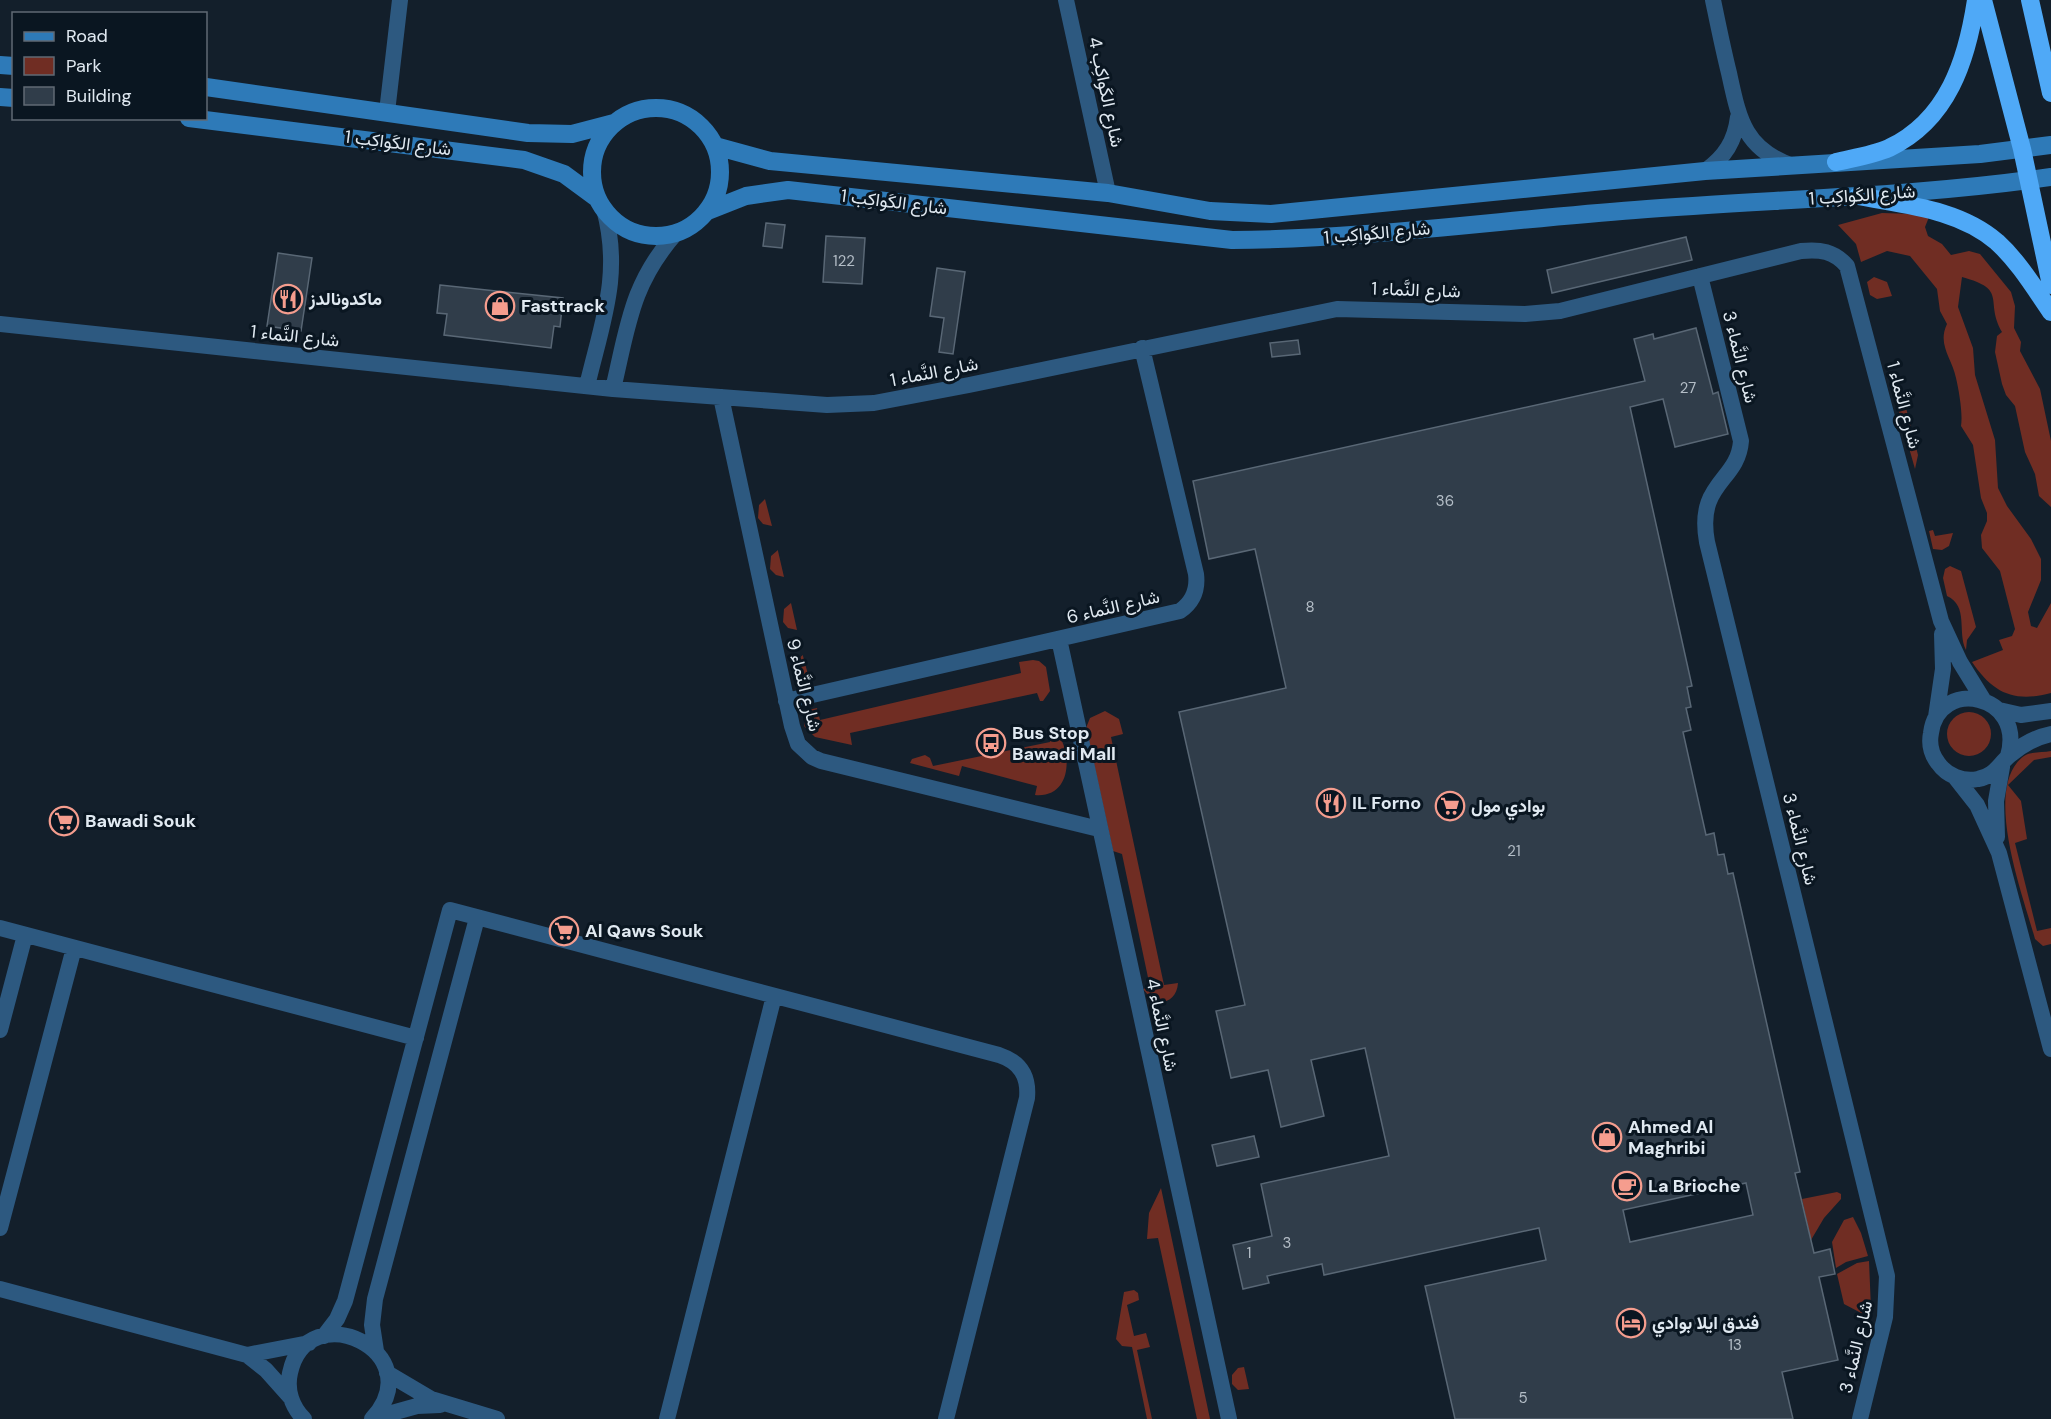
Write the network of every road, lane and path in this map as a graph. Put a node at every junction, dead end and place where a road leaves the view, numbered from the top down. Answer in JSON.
{"nodes":[{"id":1,"x":400,"y":0,"type":"edge"},
{"id":2,"x":1066,"y":0,"type":"edge"},
{"id":3,"x":1713,"y":0,"type":"edge"},
{"id":4,"x":1976,"y":0,"type":"edge"},
{"id":5,"x":1983,"y":0,"type":"edge"},
{"id":6,"x":2030,"y":0,"type":"edge"},
{"id":7,"x":207,"y":87,"type":"edge"},
{"id":8,"x":2051,"y":93,"type":"edge"},
{"id":9,"x":387,"y":112,"type":"junction"},
{"id":10,"x":1738,"y":117,"type":"junction"},
{"id":11,"x":205,"y":120,"type":"edge"},
{"id":12,"x":614,"y":123,"type":"junction"},
{"id":13,"x":2051,"y":145,"type":"edge"},
{"id":14,"x":715,"y":146,"type":"junction"},
{"id":15,"x":2022,"y":149,"type":"junction"},
{"id":16,"x":1836,"y":162,"type":"junction"},
{"id":17,"x":1793,"y":166,"type":"junction"},
{"id":18,"x":1705,"y":171,"type":"junction"},
{"id":19,"x":2051,"y":177,"type":"edge"},
{"id":20,"x":2029,"y":180,"type":"junction"},
{"id":21,"x":1108,"y":193,"type":"junction"},
{"id":22,"x":1858,"y":196,"type":"junction"},
{"id":23,"x":601,"y":204,"type":"junction"},
{"id":24,"x":708,"y":211,"type":"junction"},
{"id":25,"x":676,"y":233,"type":"junction"},
{"id":26,"x":1700,"y":276,"type":"junction"},
{"id":27,"x":2051,"y":285,"type":"edge"},
{"id":28,"x":2051,"y":312,"type":"edge"},
{"id":29,"x":0,"y":324,"type":"edge"},
{"id":30,"x":1142,"y":348,"type":"junction"},
{"id":31,"x":587,"y":386,"type":"junction"},
{"id":32,"x":613,"y":389,"type":"junction"},
{"id":33,"x":721,"y":397,"type":"junction"},
{"id":34,"x":1941,"y":621,"type":"junction"},
{"id":35,"x":1059,"y":639,"type":"junction"},
{"id":36,"x":786,"y":701,"type":"junction"},
{"id":37,"x":1984,"y":701,"type":"junction"},
{"id":38,"x":1999,"y":710,"type":"junction"},
{"id":39,"x":2051,"y":711,"type":"edge"},
{"id":40,"x":1936,"y":717,"type":"junction"},
{"id":41,"x":2051,"y":734,"type":"edge"},
{"id":42,"x":2005,"y":761,"type":"junction"},
{"id":43,"x":1955,"y":777,"type":"junction"},
{"id":44,"x":1099,"y":829,"type":"junction"},
{"id":45,"x":1999,"y":853,"type":"junction"},
{"id":46,"x":477,"y":918,"type":"junction"},
{"id":47,"x":0,"y":928,"type":"edge"},
{"id":48,"x":25,"y":935,"type":"junction"},
{"id":49,"x":74,"y":948,"type":"junction"},
{"id":50,"x":774,"y":996,"type":"junction"},
{"id":51,"x":0,"y":1030,"type":"edge"},
{"id":52,"x":416,"y":1038,"type":"junction"},
{"id":53,"x":2051,"y":1049,"type":"edge"},
{"id":54,"x":0,"y":1228,"type":"edge"},
{"id":55,"x":0,"y":1289,"type":"edge"},
{"id":56,"x":324,"y":1336,"type":"junction"},
{"id":57,"x":309,"y":1343,"type":"junction"},
{"id":58,"x":376,"y":1352,"type":"junction"},
{"id":59,"x":247,"y":1355,"type":"junction"},
{"id":60,"x":387,"y":1373,"type":"junction"},
{"id":61,"x":291,"y":1398,"type":"junction"},
{"id":62,"x":447,"y":1405,"type":"junction"},
{"id":63,"x":304,"y":1419,"type":"edge"},
{"id":64,"x":373,"y":1419,"type":"edge"},
{"id":65,"x":497,"y":1419,"type":"edge"},
{"id":66,"x":667,"y":1419,"type":"edge"},
{"id":67,"x":946,"y":1419,"type":"edge"},
{"id":68,"x":1229,"y":1419,"type":"edge"},
{"id":69,"x":1860,"y":1419,"type":"edge"}],
"edges":[{"from":1,"to":9,"type":"street"},
{"from":2,"to":21,"type":"street","name":"شارع الكَواكِب 4"},
{"from":3,"to":10,"type":"street"},
{"from":4,"to":16,"type":"highway"},
{"from":5,"to":15,"type":"highway"},
{"from":6,"to":8,"type":"highway"},
{"from":7,"to":9,"type":"street","name":"شارع الكَواكِب 1"},
{"from":9,"to":12,"type":"street","name":"شارع الكَواكِب 1"},
{"from":10,"to":17,"type":"street"},
{"from":10,"to":18,"type":"street"},
{"from":11,"to":23,"type":"street","name":"شارع الكَواكِب 1"},
{"from":12,"to":14,"type":"street"},
{"from":12,"to":23,"type":"street"},
{"from":13,"to":15,"type":"street","name":"شارع الكَواكِب 1"},
{"from":14,"to":21,"type":"street","name":"شارع الكَواكِب 1"},
{"from":14,"to":24,"type":"street"},
{"from":15,"to":16,"type":"street","name":"شارع الكَواكِب 1"},
{"from":15,"to":20,"type":"highway"},
{"from":16,"to":17,"type":"street","name":"شارع الكَواكِب 1"},
{"from":17,"to":18,"type":"street","name":"شارع الكَواكِب 1"},
{"from":18,"to":21,"type":"street","name":"شارع الكَواكِب 1"},
{"from":19,"to":20,"type":"street","name":"شارع الكَواكِب 1"},
{"from":20,"to":22,"type":"street","name":"شارع الكَواكِب 1"},
{"from":20,"to":27,"type":"highway"},
{"from":22,"to":24,"type":"street","name":"شارع الكَواكِب 1"},
{"from":22,"to":28,"type":"highway"},
{"from":23,"to":25,"type":"street"},
{"from":23,"to":31,"type":"street"},
{"from":24,"to":25,"type":"street"},
{"from":25,"to":32,"type":"street"},
{"from":26,"to":30,"type":"street","name":"شارع النَّماء 1"},
{"from":26,"to":34,"type":"street","name":"شارع النَّماء 1"},
{"from":26,"to":69,"type":"street","name":"شارع النَّماء 3"},
{"from":29,"to":31,"type":"street","name":"شارع النَّماء 1"},
{"from":30,"to":33,"type":"street","name":"شارع النَّماء 1"},
{"from":30,"to":35,"type":"street","name":"شارع النَّماء 6"},
{"from":31,"to":32,"type":"street","name":"شارع النَّماء 1"},
{"from":32,"to":33,"type":"street","name":"شارع النَّماء 1"},
{"from":33,"to":36,"type":"street","name":"شارع النَّماء 9"},
{"from":34,"to":37,"type":"street","name":"شارع النَّماء 1"},
{"from":34,"to":40,"type":"street","name":"شارع النَّماء 1"},
{"from":35,"to":36,"type":"street","name":"شارع النَّماء 6"},
{"from":35,"to":44,"type":"street","name":"شارع النَّماء 4"},
{"from":36,"to":44,"type":"street","name":"شارع النَّماء 9"},
{"from":37,"to":38,"type":"street"},
{"from":37,"to":40,"type":"street"},
{"from":38,"to":39,"type":"street"},
{"from":38,"to":42,"type":"street"},
{"from":40,"to":43,"type":"street"},
{"from":41,"to":42,"type":"street"},
{"from":42,"to":43,"type":"street"},
{"from":42,"to":45,"type":"street"},
{"from":43,"to":45,"type":"street"},
{"from":44,"to":68,"type":"street","name":"شارع النَّماء 4"},
{"from":45,"to":53,"type":"street"},
{"from":46,"to":50,"type":"street"},
{"from":46,"to":52,"type":"street"},
{"from":46,"to":58,"type":"street"},
{"from":47,"to":48,"type":"street"},
{"from":48,"to":49,"type":"street"},
{"from":48,"to":51,"type":"street"},
{"from":49,"to":52,"type":"street"},
{"from":49,"to":54,"type":"street"},
{"from":50,"to":66,"type":"street"},
{"from":50,"to":67,"type":"street"},
{"from":52,"to":56,"type":"street"},
{"from":55,"to":59,"type":"street"},
{"from":56,"to":57,"type":"street"},
{"from":56,"to":58,"type":"street"},
{"from":57,"to":59,"type":"street"},
{"from":57,"to":61,"type":"street"},
{"from":58,"to":60,"type":"street"},
{"from":59,"to":61,"type":"street"},
{"from":60,"to":62,"type":"street"},
{"from":60,"to":64,"type":"street"},
{"from":61,"to":63,"type":"street"},
{"from":62,"to":64,"type":"street"},
{"from":62,"to":65,"type":"street"}]}
